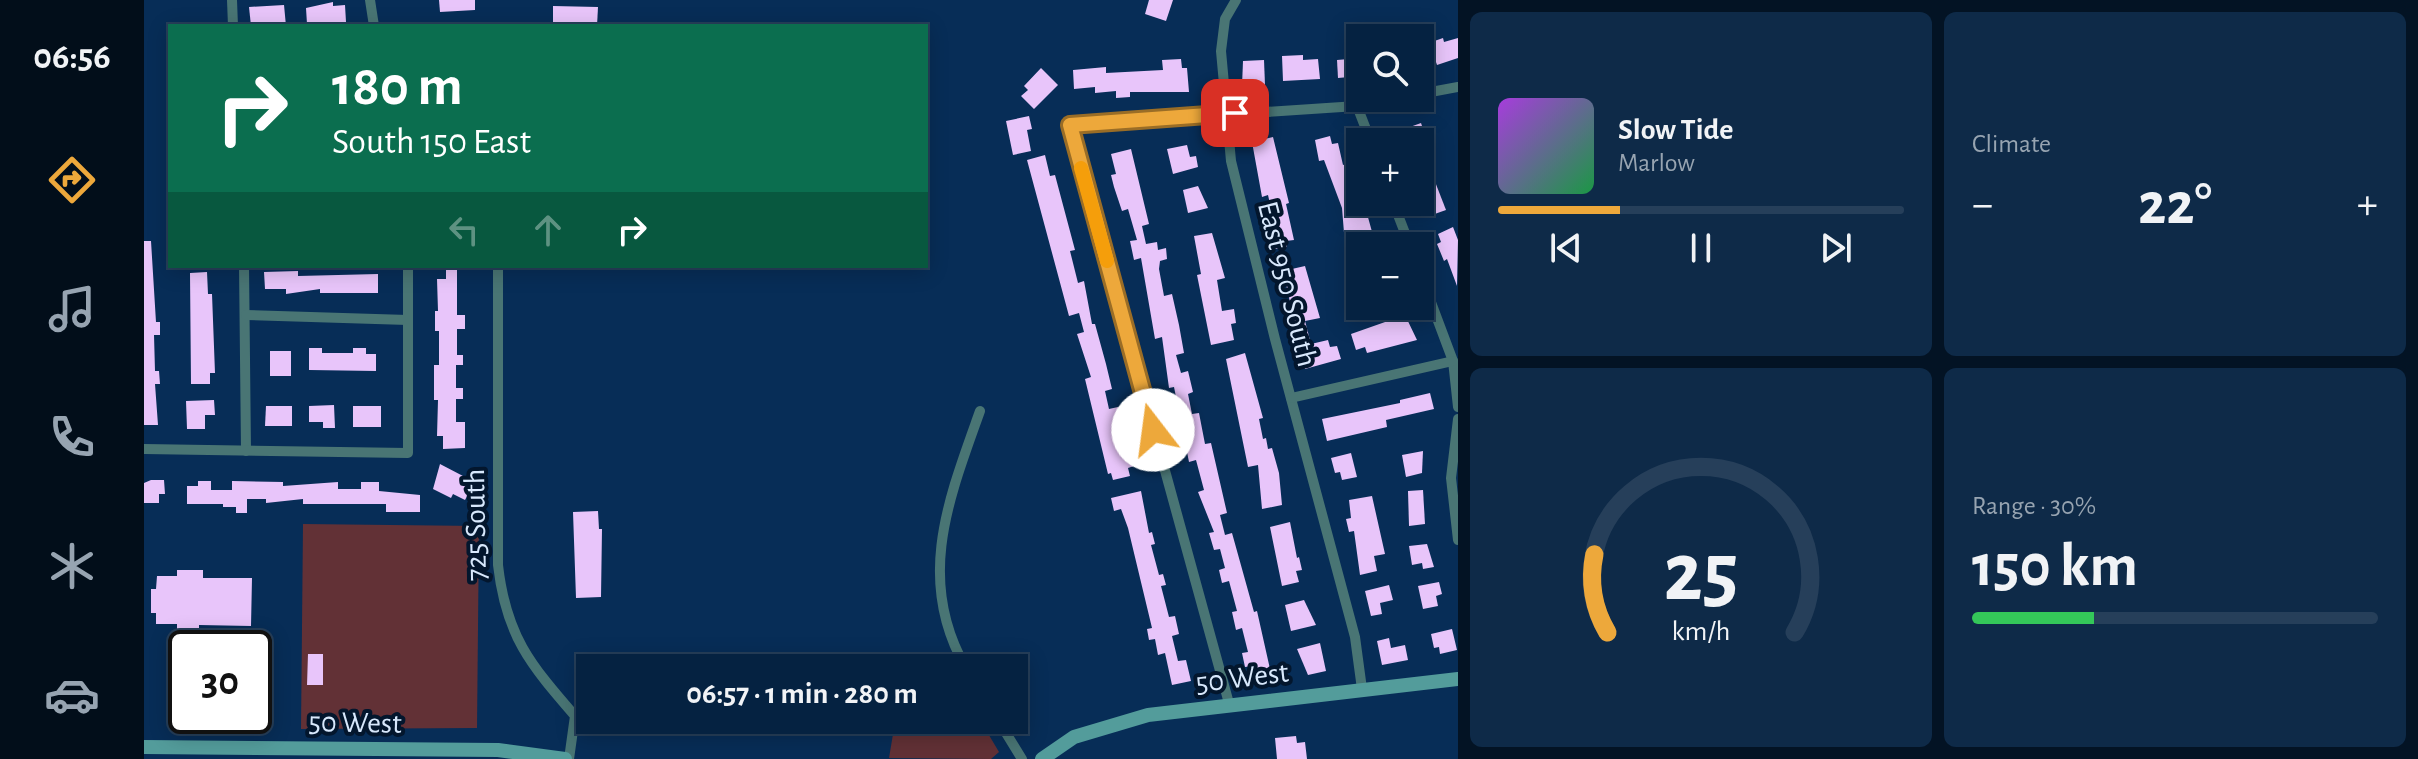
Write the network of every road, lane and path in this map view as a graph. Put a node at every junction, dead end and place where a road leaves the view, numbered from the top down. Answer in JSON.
{"nodes":[{"id":1,"x":232,"y":0,"type":"edge"},
{"id":2,"x":370,"y":0,"type":"edge"},
{"id":3,"x":1236,"y":0,"type":"edge"},
{"id":4,"x":233,"y":24,"type":"edge"},
{"id":5,"x":374,"y":24,"type":"edge"},
{"id":6,"x":1458,"y":87,"type":"edge"},
{"id":7,"x":1434,"y":91,"type":"edge"},
{"id":8,"x":1346,"y":107,"type":"edge"},
{"id":9,"x":1225,"y":114,"type":"junction"},
{"id":10,"x":244,"y":268,"type":"edge"},
{"id":11,"x":408,"y":268,"type":"edge"},
{"id":12,"x":498,"y":268,"type":"edge"},
{"id":13,"x":1434,"y":310,"type":"edge"},
{"id":14,"x":246,"y":315,"type":"junction"},
{"id":15,"x":408,"y":320,"type":"junction"},
{"id":16,"x":1453,"y":361,"type":"junction"},
{"id":17,"x":1291,"y":398,"type":"junction"},
{"id":18,"x":1458,"y":407,"type":"edge"},
{"id":19,"x":980,"y":411,"type":"dead end"},
{"id":20,"x":1458,"y":419,"type":"edge"},
{"id":21,"x":144,"y":449,"type":"edge"},
{"id":22,"x":246,"y":451,"type":"junction"},
{"id":23,"x":1458,"y":540,"type":"edge"},
{"id":24,"x":959,"y":654,"type":"edge"},
{"id":25,"x":1458,"y":679,"type":"edge"},
{"id":26,"x":1362,"y":689,"type":"junction"},
{"id":27,"x":1230,"y":707,"type":"junction"},
{"id":28,"x":1007,"y":734,"type":"edge"},
{"id":29,"x":144,"y":747,"type":"edge"},
{"id":30,"x":395,"y":754,"type":"edge"},
{"id":31,"x":567,"y":759,"type":"edge"},
{"id":32,"x":1022,"y":759,"type":"edge"},
{"id":33,"x":1042,"y":759,"type":"edge"}],
"edges":[{"from":1,"to":4,"type":"street"},
{"from":2,"to":5,"type":"street"},
{"from":3,"to":9,"type":"street","name":"East 950 South"},
{"from":6,"to":7,"type":"street"},
{"from":8,"to":9,"type":"street"},
{"from":9,"to":17,"type":"street","name":"East 950 South"},
{"from":9,"to":27,"type":"street"},
{"from":10,"to":14,"type":"street"},
{"from":11,"to":15,"type":"street"},
{"from":12,"to":31,"type":"street","name":"725 South"},
{"from":13,"to":16,"type":"street"},
{"from":14,"to":15,"type":"street"},
{"from":14,"to":22,"type":"street"},
{"from":15,"to":22,"type":"street"},
{"from":16,"to":17,"type":"street"},
{"from":16,"to":18,"type":"street"},
{"from":17,"to":26,"type":"street","name":"East 950 South"},
{"from":19,"to":24,"type":"street"},
{"from":20,"to":23,"type":"street"},
{"from":21,"to":22,"type":"street"},
{"from":25,"to":26,"type":"street","name":"50 West"},
{"from":26,"to":27,"type":"street","name":"50 West"},
{"from":27,"to":33,"type":"street","name":"50 West"},
{"from":28,"to":32,"type":"street"},
{"from":29,"to":30,"type":"street","name":"50 West"},
{"from":30,"to":31,"type":"street","name":"50 West"}]}
